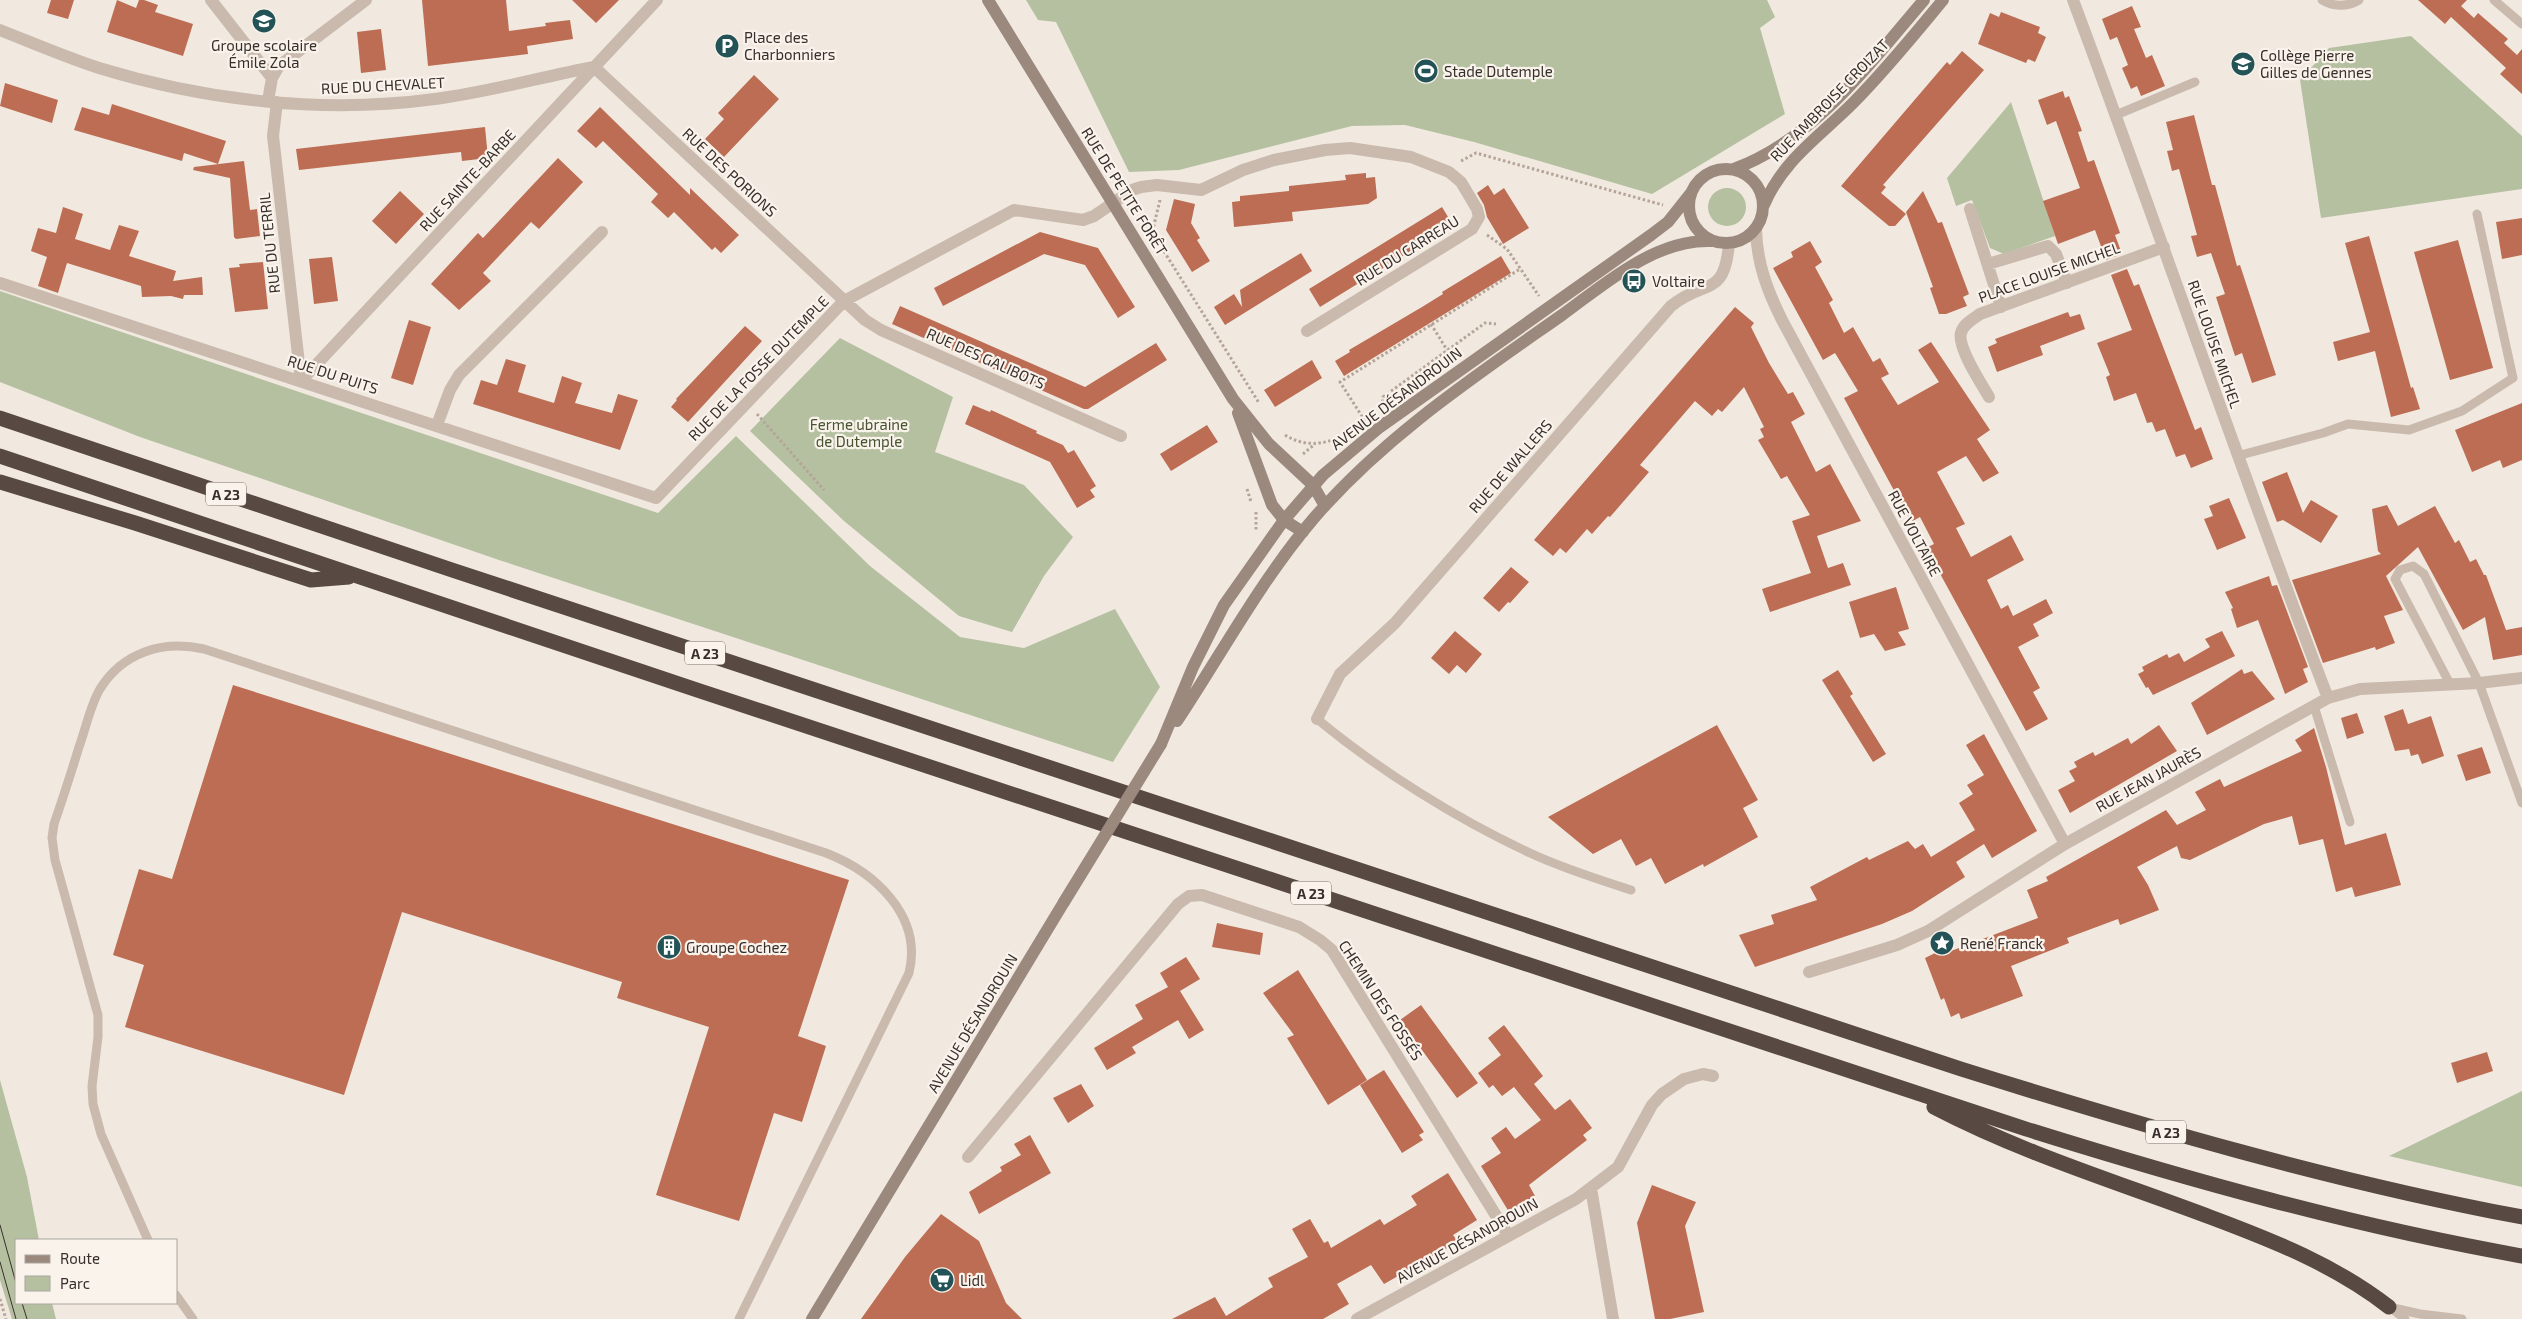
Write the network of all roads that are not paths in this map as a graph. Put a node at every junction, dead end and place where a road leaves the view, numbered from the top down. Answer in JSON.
{"nodes":[{"id":1,"x":211,"y":0,"type":"edge"},
{"id":2,"x":366,"y":0,"type":"edge"},
{"id":3,"x":657,"y":0,"type":"edge"},
{"id":4,"x":988,"y":0,"type":"edge"},
{"id":5,"x":1924,"y":0,"type":"edge"},
{"id":6,"x":1943,"y":0,"type":"edge"},
{"id":7,"x":2073,"y":0,"type":"edge"},
{"id":8,"x":2322,"y":0,"type":"edge"},
{"id":9,"x":2359,"y":0,"type":"edge"},
{"id":10,"x":2494,"y":0,"type":"edge"},
{"id":11,"x":2522,"y":24,"type":"edge"},
{"id":12,"x":0,"y":30,"type":"edge"},
{"id":13,"x":594,"y":67,"type":"junction"},
{"id":14,"x":272,"y":78,"type":"junction"},
{"id":15,"x":2195,"y":82,"type":"dead end"},
{"id":16,"x":273,"y":102,"type":"junction"},
{"id":17,"x":2116,"y":115,"type":"junction"},
{"id":18,"x":1734,"y":169,"type":"junction"},
{"id":19,"x":1691,"y":193,"type":"junction"},
{"id":20,"x":1112,"y":204,"type":"junction"},
{"id":21,"x":1764,"y":205,"type":"junction"},
{"id":22,"x":1970,"y":209,"type":"dead end"},
{"id":23,"x":2476,"y":214,"type":"dead end"},
{"id":24,"x":1756,"y":230,"type":"junction"},
{"id":25,"x":602,"y":232,"type":"dead end"},
{"id":26,"x":1711,"y":241,"type":"junction"},
{"id":27,"x":1729,"y":244,"type":"junction"},
{"id":28,"x":2164,"y":247,"type":"junction"},
{"id":29,"x":1988,"y":264,"type":"junction"},
{"id":30,"x":0,"y":283,"type":"edge"},
{"id":31,"x":2067,"y":283,"type":"junction"},
{"id":32,"x":844,"y":301,"type":"junction"},
{"id":33,"x":2001,"y":307,"type":"junction"},
{"id":34,"x":1307,"y":331,"type":"dead end"},
{"id":35,"x":301,"y":381,"type":"junction"},
{"id":36,"x":1989,"y":397,"type":"dead end"},
{"id":37,"x":1233,"y":399,"type":"junction"},
{"id":38,"x":0,"y":418,"type":"edge"},
{"id":39,"x":437,"y":426,"type":"junction"},
{"id":40,"x":1121,"y":436,"type":"dead end"},
{"id":41,"x":0,"y":456,"type":"edge"},
{"id":42,"x":2237,"y":456,"type":"junction"},
{"id":43,"x":0,"y":482,"type":"edge"},
{"id":44,"x":1313,"y":486,"type":"junction"},
{"id":45,"x":656,"y":498,"type":"joint"},
{"id":46,"x":1325,"y":506,"type":"junction"},
{"id":47,"x":1284,"y":520,"type":"junction"},
{"id":48,"x":1303,"y":532,"type":"junction"},
{"id":49,"x":356,"y":577,"type":"junction"},
{"id":50,"x":2522,"y":678,"type":"edge"},
{"id":51,"x":2479,"y":683,"type":"junction"},
{"id":52,"x":2450,"y":684,"type":"junction"},
{"id":53,"x":2328,"y":698,"type":"junction"},
{"id":54,"x":2314,"y":706,"type":"junction"},
{"id":55,"x":1317,"y":720,"type":"joint"},
{"id":56,"x":1161,"y":744,"type":"junction"},
{"id":57,"x":2522,"y":803,"type":"edge"},
{"id":58,"x":2350,"y":822,"type":"dead end"},
{"id":59,"x":2066,"y":844,"type":"junction"},
{"id":60,"x":1631,"y":890,"type":"dead end"},
{"id":61,"x":1809,"y":972,"type":"dead end"},
{"id":62,"x":1714,"y":1076,"type":"dead end"},
{"id":63,"x":1896,"y":1086,"type":"junction"},
{"id":64,"x":968,"y":1157,"type":"dead end"},
{"id":65,"x":1591,"y":1188,"type":"junction"},
{"id":66,"x":2522,"y":1217,"type":"edge"},
{"id":67,"x":1508,"y":1235,"type":"junction"},
{"id":68,"x":148,"y":1239,"type":"edge"},
{"id":69,"x":2522,"y":1256,"type":"edge"},
{"id":70,"x":178,"y":1298,"type":"edge"},
{"id":71,"x":2392,"y":1313,"type":"edge"},
{"id":72,"x":192,"y":1319,"type":"edge"},
{"id":73,"x":739,"y":1319,"type":"edge"},
{"id":74,"x":812,"y":1319,"type":"edge"},
{"id":75,"x":1357,"y":1319,"type":"edge"},
{"id":76,"x":1613,"y":1319,"type":"edge"},
{"id":77,"x":2405,"y":1319,"type":"edge"},
{"id":78,"x":2462,"y":1319,"type":"edge"}],
"edges":[{"from":1,"to":14,"type":"street"},
{"from":2,"to":14,"type":"street"},
{"from":3,"to":13,"type":"street","name":"RUE SAINTE-BARBE"},
{"from":4,"to":20,"type":"main road","name":"RUE DE PETITE FORÊT"},
{"from":5,"to":18,"type":"main road","name":"RUE AMBROISE CROIZAT"},
{"from":6,"to":21,"type":"main road","name":"RUE AMBROISE CROIZAT"},
{"from":7,"to":17,"type":"street","name":"RUE LOUISE MICHEL"},
{"from":8,"to":9,"type":"lane"},
{"from":10,"to":11,"type":"lane"},
{"from":12,"to":16,"type":"street","name":"RUE DU CHEVALET"},
{"from":13,"to":16,"type":"street","name":"RUE DU CHEVALET"},
{"from":13,"to":32,"type":"street","name":"RUE DES PORIONS"},
{"from":13,"to":35,"type":"street","name":"RUE SAINTE-BARBE"},
{"from":14,"to":16,"type":"street","name":"RUE DU TERRIL"},
{"from":15,"to":17,"type":"lane"},
{"from":16,"to":35,"type":"street","name":"RUE DU TERRIL"},
{"from":17,"to":28,"type":"street","name":"RUE LOUISE MICHEL"},
{"from":18,"to":19,"type":"main road"},
{"from":18,"to":21,"type":"main road"},
{"from":19,"to":26,"type":"main road"},
{"from":19,"to":44,"type":"main road","name":"AVENUE DÉSANDROUIN"},
{"from":20,"to":32,"type":"street","name":"RUE DE LA FOSSE DUTEMPLE"},
{"from":20,"to":34,"type":"street","name":"RUE DU CARREAU"},
{"from":20,"to":37,"type":"main road","name":"RUE DE PETITE FORÊT"},
{"from":21,"to":24,"type":"main road"},
{"from":22,"to":29,"type":"street"},
{"from":23,"to":42,"type":"lane"},
{"from":24,"to":27,"type":"main road"},
{"from":24,"to":59,"type":"street","name":"RUE VOLTAIRE"},
{"from":25,"to":39,"type":"street"},
{"from":26,"to":27,"type":"main road"},
{"from":26,"to":46,"type":"main road","name":"AVENUE DÉSANDROUIN"},
{"from":27,"to":55,"type":"street","name":"RUE DE WALLERS"},
{"from":28,"to":31,"type":"street","name":"PLACE LOUISE MICHEL"},
{"from":28,"to":42,"type":"street","name":"RUE LOUISE MICHEL"},
{"from":29,"to":31,"type":"street"},
{"from":29,"to":33,"type":"street"},
{"from":30,"to":35,"type":"street","name":"RUE DU PUITS"},
{"from":31,"to":33,"type":"street","name":"PLACE LOUISE MICHEL"},
{"from":32,"to":40,"type":"street","name":"RUE DES GALIBOTS"},
{"from":32,"to":45,"type":"street","name":"RUE DE LA FOSSE DUTEMPLE"},
{"from":33,"to":36,"type":"street","name":"PLACE LOUISE MICHEL"},
{"from":35,"to":39,"type":"street","name":"RUE DU PUITS"},
{"from":37,"to":44,"type":"main road","name":"RUE DE PETITE FORÊT"},
{"from":37,"to":47,"type":"main road","name":"RUE DE PETITE FORÊT"},
{"from":38,"to":66,"type":"highway","number":"A 23"},
{"from":39,"to":45,"type":"street","name":"RUE DU PUITS"},
{"from":41,"to":49,"type":"highway","number":"A 23"},
{"from":42,"to":53,"type":"street","name":"RUE LOUISE MICHEL"},
{"from":43,"to":49,"type":"highway"},
{"from":44,"to":46,"type":"main road","name":"RUE DE PETITE FORÊT"},
{"from":44,"to":47,"type":"main road","name":"AVENUE DÉSANDROUIN"},
{"from":46,"to":48,"type":"main road","name":"AVENUE DÉSANDROUIN"},
{"from":47,"to":48,"type":"main road","name":"RUE DE PETITE FORÊT"},
{"from":47,"to":56,"type":"main road","name":"AVENUE DÉSANDROUIN"},
{"from":48,"to":56,"type":"main road","name":"AVENUE DÉSANDROUIN"},
{"from":49,"to":63,"type":"highway","number":"A 23"},
{"from":50,"to":51,"type":"street","name":"RUE JEAN JAURÈS"},
{"from":51,"to":52,"type":"street","name":"RUE JEAN JAURÈS"},
{"from":51,"to":52,"type":"lane"},
{"from":51,"to":57,"type":"lane"},
{"from":52,"to":53,"type":"street","name":"RUE JEAN JAURÈS"},
{"from":53,"to":54,"type":"street","name":"RUE JEAN JAURÈS"},
{"from":54,"to":58,"type":"lane"},
{"from":54,"to":59,"type":"street","name":"RUE JEAN JAURÈS"},
{"from":55,"to":60,"type":"lane"},
{"from":56,"to":74,"type":"main road","name":"AVENUE DÉSANDROUIN","bridge":true},
{"from":59,"to":61,"type":"street","name":"RUE JEAN JAURÈS"},
{"from":62,"to":65,"type":"street","name":"AVENUE DÉSANDROUIN"},
{"from":63,"to":69,"type":"highway","number":"A 23"},
{"from":63,"to":71,"type":"highway"},
{"from":64,"to":67,"type":"street","name":"CHEMIN DES FOSSÉS"},
{"from":65,"to":67,"type":"street","name":"AVENUE DÉSANDROUIN"},
{"from":65,"to":76,"type":"street"},
{"from":67,"to":75,"type":"street","name":"AVENUE DÉSANDROUIN"},
{"from":68,"to":73,"type":"lane"},
{"from":70,"to":72,"type":"lane"},
{"from":71,"to":77,"type":"lane"},
{"from":71,"to":78,"type":"lane"}]}
